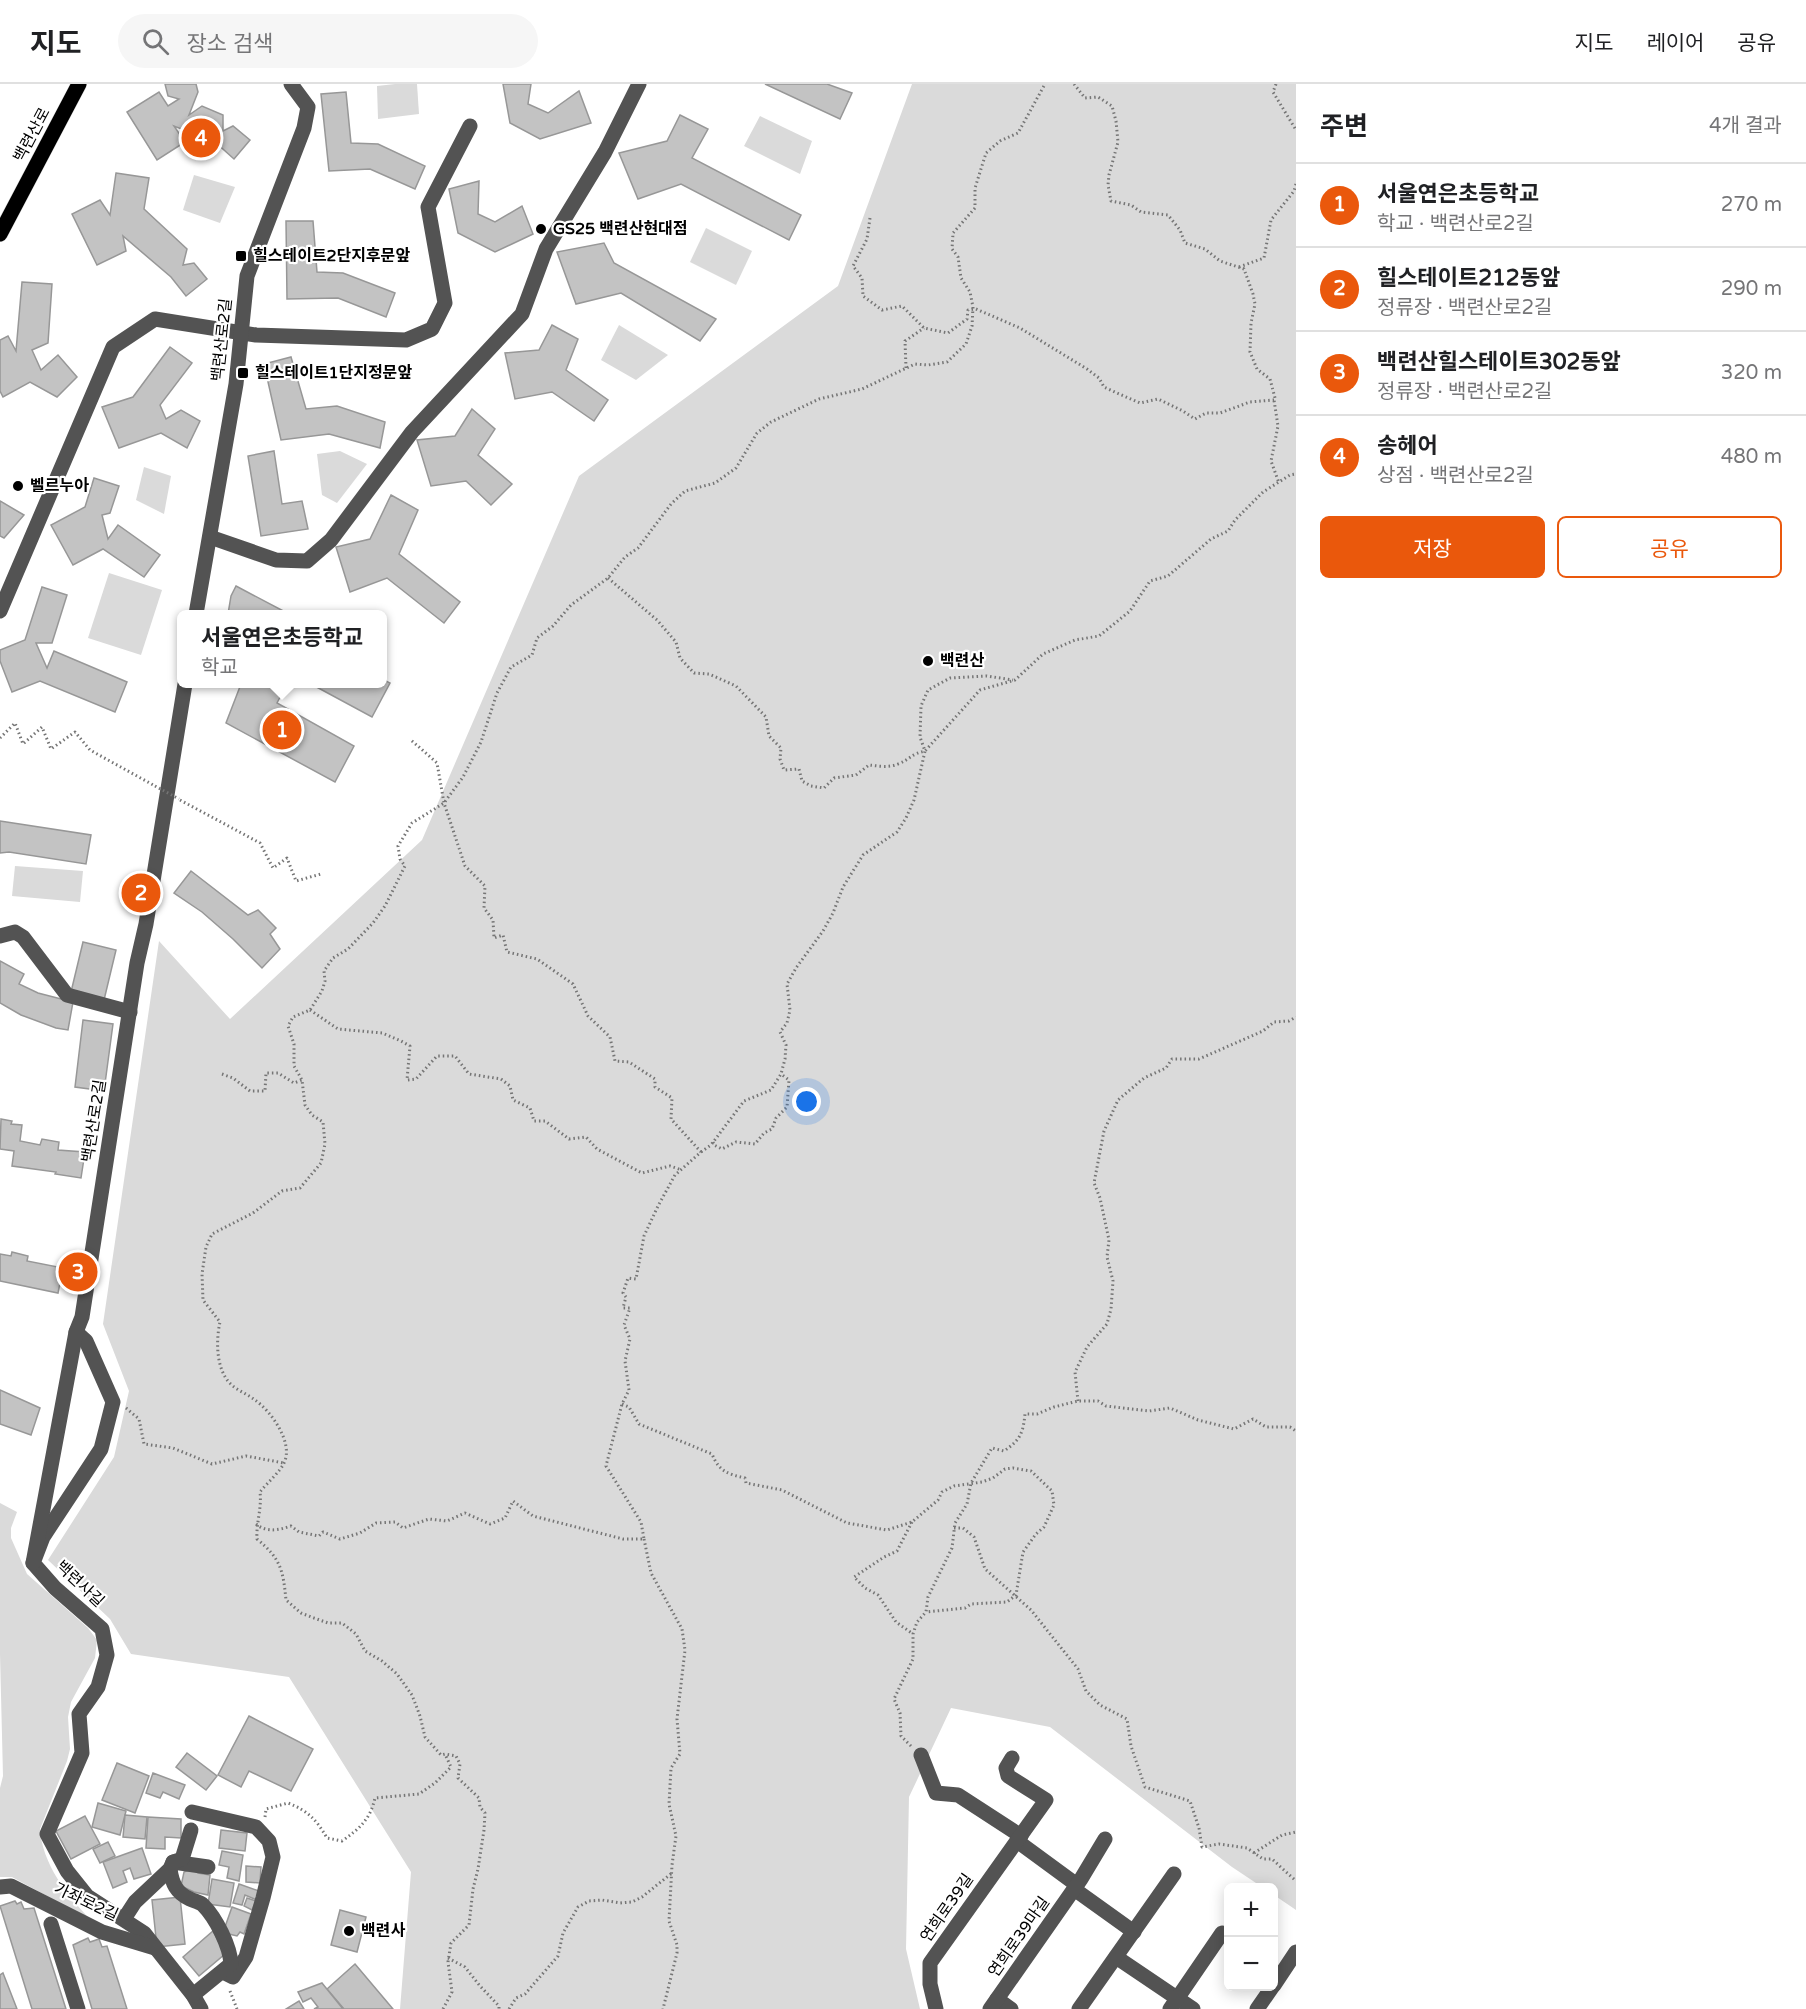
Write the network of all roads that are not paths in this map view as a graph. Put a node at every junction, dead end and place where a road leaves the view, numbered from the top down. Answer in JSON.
{"nodes":[{"id":1,"x":79,"y":84,"type":"edge"},
{"id":2,"x":291,"y":84,"type":"edge"},
{"id":3,"x":639,"y":84,"type":"edge"},
{"id":4,"x":470,"y":126,"type":"dead end"},
{"id":5,"x":0,"y":234,"type":"edge"},
{"id":6,"x":241,"y":333,"type":"junction"},
{"id":7,"x":210,"y":537,"type":"junction"},
{"id":8,"x":197,"y":610,"type":"edge"},
{"id":9,"x":0,"y":611,"type":"edge"},
{"id":10,"x":184,"y":688,"type":"edge"},
{"id":11,"x":0,"y":936,"type":"edge"},
{"id":12,"x":130,"y":1012,"type":"junction"},
{"id":13,"x":76,"y":1332,"type":"junction"},
{"id":14,"x":33,"y":1563,"type":"junction"},
{"id":15,"x":921,"y":1755,"type":"road end"},
{"id":16,"x":1012,"y":1758,"type":"dead end"},
{"id":17,"x":192,"y":1812,"type":"dead end"},
{"id":18,"x":192,"y":1830,"type":"dead end"},
{"id":19,"x":1019,"y":1839,"type":"junction"},
{"id":20,"x":1104,"y":1839,"type":"dead end"},
{"id":21,"x":172,"y":1866,"type":"junction"},
{"id":22,"x":208,"y":1867,"type":"dead end"},
{"id":23,"x":1174,"y":1874,"type":"dead end"},
{"id":24,"x":0,"y":1887,"type":"edge"},
{"id":25,"x":1076,"y":1887,"type":"junction"},
{"id":26,"x":124,"y":1919,"type":"junction"},
{"id":27,"x":51,"y":1924,"type":"dead end"},
{"id":28,"x":1134,"y":1932,"type":"junction"},
{"id":29,"x":1222,"y":1934,"type":"dead end"},
{"id":30,"x":157,"y":1950,"type":"junction"},
{"id":31,"x":1296,"y":1953,"type":"edge"},
{"id":32,"x":1116,"y":1957,"type":"junction"},
{"id":33,"x":228,"y":1977,"type":"junction"},
{"id":34,"x":1278,"y":1979,"type":"edge"},
{"id":35,"x":1270,"y":1991,"type":"edge"},
{"id":36,"x":197,"y":2002,"type":"edge"},
{"id":37,"x":1174,"y":2003,"type":"edge"},
{"id":38,"x":994,"y":2004,"type":"edge"},
{"id":39,"x":78,"y":2009,"type":"edge"},
{"id":40,"x":936,"y":2009,"type":"edge"},
{"id":41,"x":1011,"y":2009,"type":"edge"},
{"id":42,"x":1079,"y":2009,"type":"edge"},
{"id":43,"x":1193,"y":2009,"type":"edge"},
{"id":44,"x":1257,"y":2009,"type":"edge"}],
"edges":[{"from":1,"to":5,"type":"main road","name":"백련산로"},
{"from":2,"to":6,"type":"street","name":"백련산로2길"},
{"from":3,"to":7,"type":"street"},
{"from":4,"to":6,"type":"street"},
{"from":6,"to":7,"type":"street","name":"백련산로2길"},
{"from":6,"to":9,"type":"street"},
{"from":7,"to":8,"type":"street","name":"백련산로2길"},
{"from":10,"to":12,"type":"street","name":"백련산로2길"},
{"from":11,"to":12,"type":"street"},
{"from":12,"to":13,"type":"street","name":"백련산로2길"},
{"from":13,"to":14,"type":"street","name":"백련산로2길"},
{"from":13,"to":14,"type":"street","name":"백련사길"},
{"from":14,"to":26,"type":"street","name":"백련사길"},
{"from":15,"to":19,"type":"street"},
{"from":16,"to":19,"type":"street","name":"연희로39길"},
{"from":17,"to":33,"type":"street","name":"백련사길"},
{"from":18,"to":21,"type":"street"},
{"from":19,"to":25,"type":"street"},
{"from":19,"to":40,"type":"street","name":"연희로39길"},
{"from":20,"to":25,"type":"street","name":"연희로39마길"},
{"from":21,"to":22,"type":"street"},
{"from":21,"to":26,"type":"street"},
{"from":21,"to":33,"type":"street"},
{"from":23,"to":28,"type":"street"},
{"from":24,"to":30,"type":"street","name":"가좌로2길"},
{"from":25,"to":28,"type":"street"},
{"from":25,"to":38,"type":"street","name":"연희로39마길"},
{"from":26,"to":30,"type":"street","name":"백련사길"},
{"from":27,"to":39,"type":"street"},
{"from":28,"to":32,"type":"street"},
{"from":29,"to":37,"type":"street"},
{"from":30,"to":36,"type":"street","name":"백련사길"},
{"from":31,"to":34,"type":"street"},
{"from":32,"to":37,"type":"street"},
{"from":32,"to":42,"type":"street"},
{"from":33,"to":36,"type":"street","name":"백련사길"},
{"from":35,"to":44,"type":"street"},
{"from":37,"to":43,"type":"street"},
{"from":38,"to":41,"type":"street"}]}
